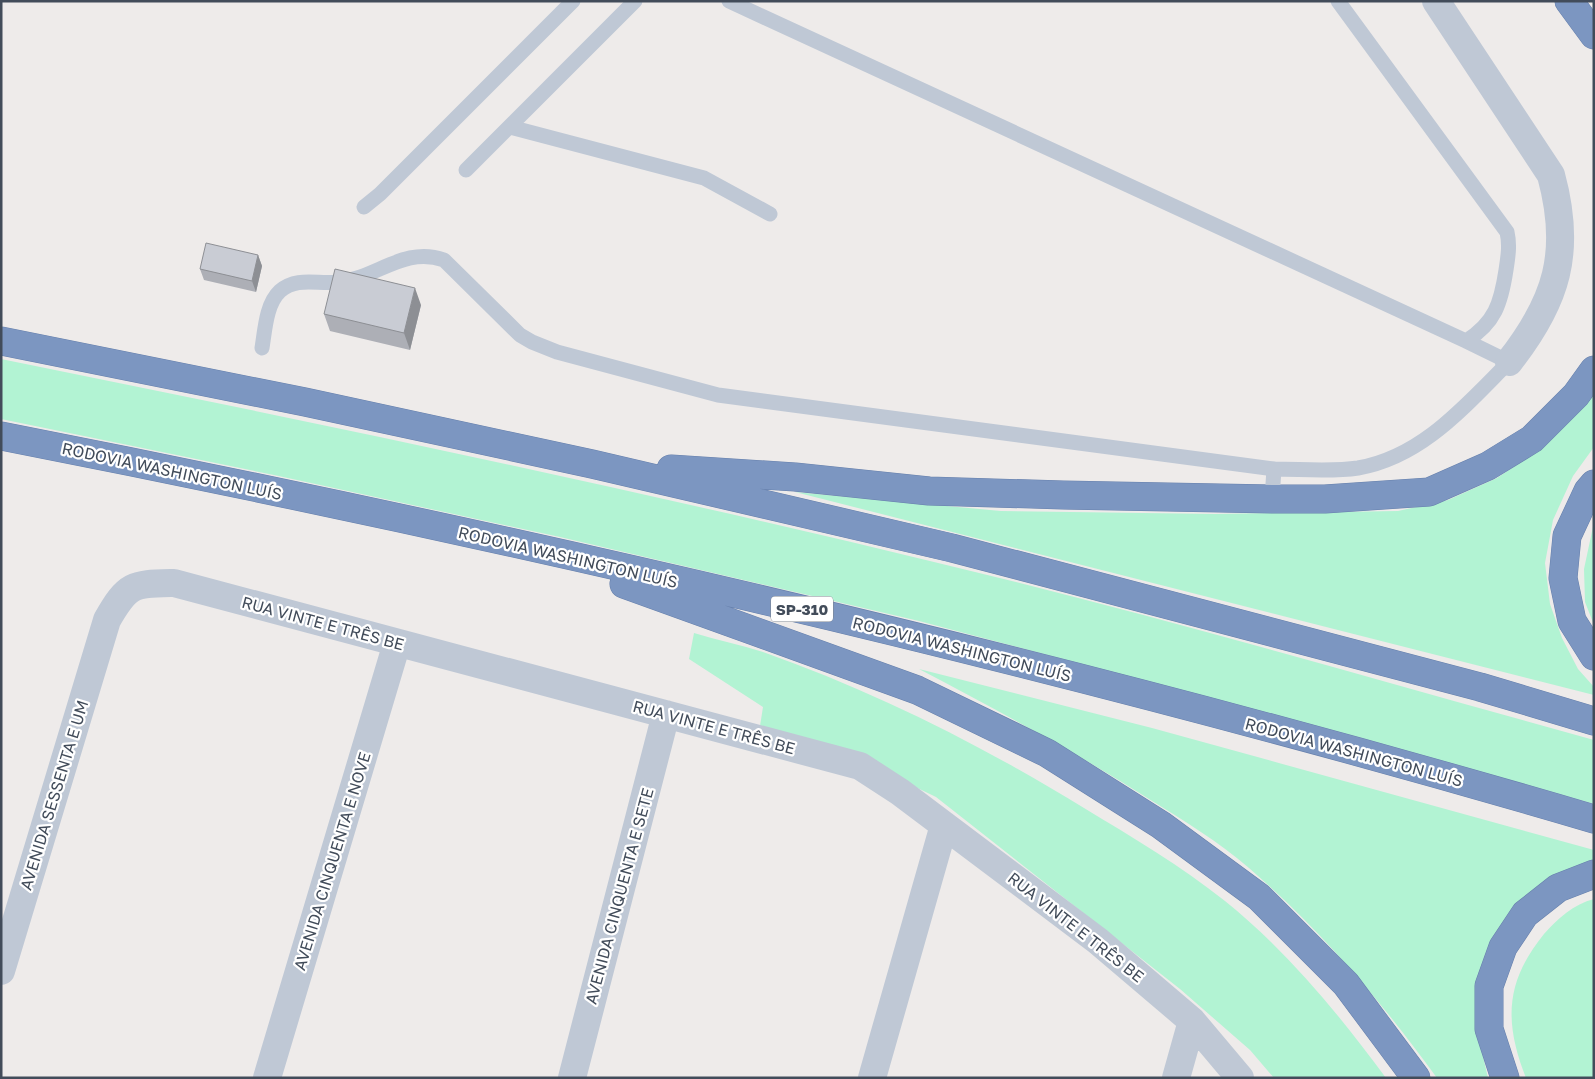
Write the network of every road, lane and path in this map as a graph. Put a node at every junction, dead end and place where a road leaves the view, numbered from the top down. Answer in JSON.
{"nodes":[{"id":1,"x":573,"y":1,"type":"edge"},
{"id":2,"x":635,"y":1,"type":"edge"},
{"id":3,"x":729,"y":1,"type":"edge"},
{"id":4,"x":1338,"y":1,"type":"edge"},
{"id":5,"x":1436,"y":1,"type":"edge"},
{"id":6,"x":1569,"y":1,"type":"edge"},
{"id":7,"x":1594,"y":35,"type":"edge"},
{"id":8,"x":510,"y":126,"type":"junction"},
{"id":9,"x":466,"y":170,"type":"dead end"},
{"id":10,"x":364,"y":206,"type":"dead end"},
{"id":11,"x":770,"y":214,"type":"dead end"},
{"id":12,"x":1,"y":341,"type":"edge"},
{"id":13,"x":1466,"y":341,"type":"junction"},
{"id":14,"x":262,"y":348,"type":"dead end"},
{"id":15,"x":1509,"y":362,"type":"junction"},
{"id":16,"x":1594,"y":370,"type":"edge"},
{"id":17,"x":1,"y":436,"type":"edge"},
{"id":18,"x":592,"y":464,"type":"junction"},
{"id":19,"x":1274,"y":469,"type":"junction"},
{"id":20,"x":1594,"y":484,"type":"edge"},
{"id":21,"x":1272,"y":499,"type":"junction"},
{"id":22,"x":505,"y":542,"type":"junction"},
{"id":23,"x":107,"y":620,"type":"joint"},
{"id":24,"x":397,"y":643,"type":"junction"},
{"id":25,"x":1594,"y":656,"type":"edge"},
{"id":26,"x":666,"y":714,"type":"junction"},
{"id":27,"x":1594,"y":721,"type":"edge"},
{"id":28,"x":1594,"y":819,"type":"edge"},
{"id":29,"x":944,"y":825,"type":"junction"},
{"id":30,"x":1594,"y":874,"type":"edge"},
{"id":31,"x":1,"y":971,"type":"edge"},
{"id":32,"x":1192,"y":1021,"type":"junction"},
{"id":33,"x":267,"y":1078,"type":"edge"},
{"id":34,"x":572,"y":1078,"type":"edge"},
{"id":35,"x":872,"y":1078,"type":"edge"},
{"id":36,"x":1176,"y":1078,"type":"edge"},
{"id":37,"x":1240,"y":1078,"type":"edge"},
{"id":38,"x":1416,"y":1078,"type":"edge"},
{"id":39,"x":1505,"y":1078,"type":"edge"}],
"edges":[{"from":1,"to":10,"type":"lane"},
{"from":2,"to":8,"type":"lane"},
{"from":3,"to":13,"type":"lane"},
{"from":4,"to":13,"type":"lane"},
{"from":5,"to":15,"type":"street"},
{"from":6,"to":7,"type":"highway"},
{"from":8,"to":9,"type":"lane"},
{"from":8,"to":11,"type":"lane"},
{"from":12,"to":18,"type":"highway"},
{"from":13,"to":15,"type":"lane"},
{"from":14,"to":19,"type":"lane"},
{"from":15,"to":19,"type":"lane"},
{"from":16,"to":21,"type":"highway"},
{"from":17,"to":22,"type":"highway","name":"RODOVIA WASHINGTON LUÍS","number":"SP-310"},
{"from":18,"to":21,"type":"highway"},
{"from":18,"to":27,"type":"highway"},
{"from":19,"to":21,"type":"lane"},
{"from":20,"to":25,"type":"highway"},
{"from":22,"to":28,"type":"highway","name":"RODOVIA WASHINGTON LUÍS","number":"SP-310"},
{"from":22,"to":38,"type":"highway"},
{"from":23,"to":24,"type":"street","name":"RUA VINTE E TRÊS BE"},
{"from":23,"to":31,"type":"street","name":"AVENIDA SESSENTA E UM"},
{"from":24,"to":26,"type":"street","name":"RUA VINTE E TRÊS BE"},
{"from":24,"to":33,"type":"street","name":"AVENIDA CINQUENTA E NOVE"},
{"from":26,"to":29,"type":"street","name":"RUA VINTE E TRÊS BE"},
{"from":26,"to":34,"type":"street","name":"AVENIDA CINQUENTA E SETE"},
{"from":29,"to":32,"type":"street","name":"RUA VINTE E TRÊS BE"},
{"from":29,"to":35,"type":"street"},
{"from":30,"to":39,"type":"highway"},
{"from":32,"to":36,"type":"street"},
{"from":32,"to":37,"type":"street","name":"RUA VINTE E TRÊS BE"}]}
